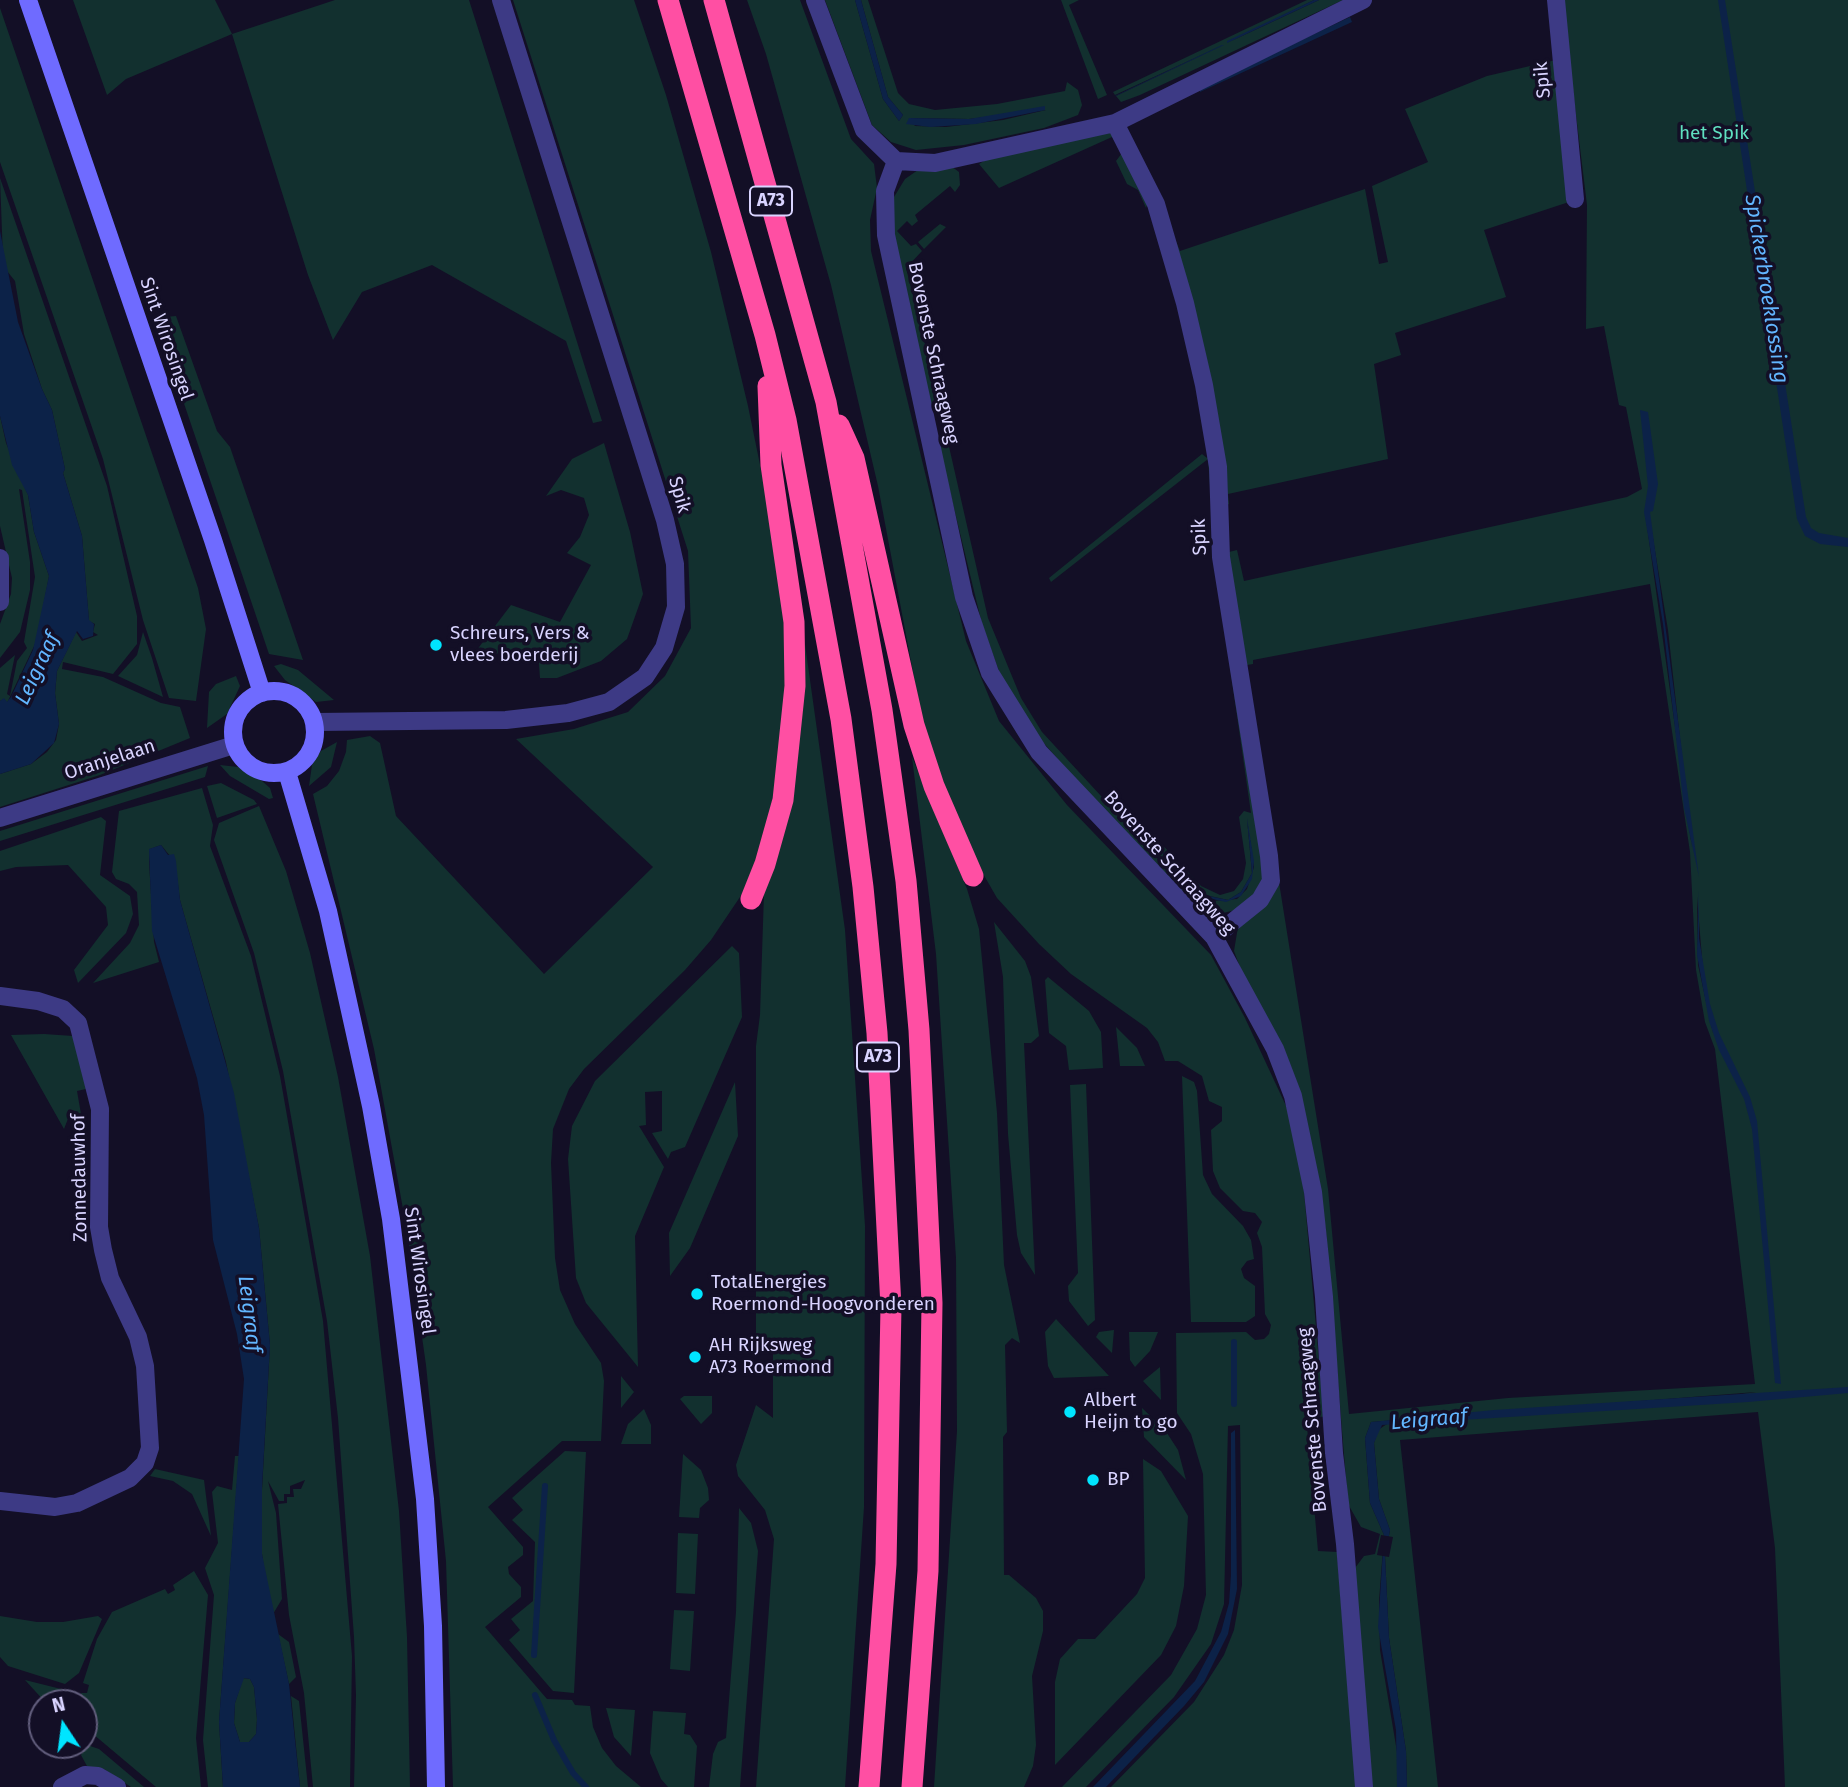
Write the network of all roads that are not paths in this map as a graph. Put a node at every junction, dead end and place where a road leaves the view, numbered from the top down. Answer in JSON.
{"nodes":[{"id":1,"x":28,"y":0,"type":"edge"},
{"id":2,"x":501,"y":0,"type":"edge"},
{"id":3,"x":668,"y":0,"type":"edge"},
{"id":4,"x":714,"y":0,"type":"edge"},
{"id":5,"x":815,"y":0,"type":"edge"},
{"id":6,"x":1363,"y":0,"type":"edge"},
{"id":7,"x":1556,"y":0,"type":"edge"},
{"id":8,"x":1115,"y":123,"type":"junction"},
{"id":9,"x":896,"y":161,"type":"junction"},
{"id":10,"x":1575,"y":198,"type":"dead end"},
{"id":11,"x":765,"y":335,"type":"junction"},
{"id":12,"x":826,"y":402,"type":"junction"},
{"id":13,"x":0,"y":558,"type":"edge"},
{"id":14,"x":0,"y":602,"type":"edge"},
{"id":15,"x":262,"y":693,"type":"junction"},
{"id":16,"x":314,"y":722,"type":"junction"},
{"id":17,"x":234,"y":744,"type":"junction"},
{"id":18,"x":287,"y":772,"type":"junction"},
{"id":19,"x":0,"y":818,"type":"edge"},
{"id":20,"x":973,"y":876,"type":"dead end"},
{"id":21,"x":751,"y":899,"type":"dead end"},
{"id":22,"x":1214,"y":937,"type":"junction"},
{"id":23,"x":0,"y":996,"type":"edge"},
{"id":24,"x":0,"y":1501,"type":"edge"},
{"id":25,"x":62,"y":1787,"type":"edge"},
{"id":26,"x":117,"y":1787,"type":"edge"},
{"id":27,"x":436,"y":1787,"type":"edge"},
{"id":28,"x":869,"y":1787,"type":"edge"},
{"id":29,"x":912,"y":1787,"type":"edge"},
{"id":30,"x":1364,"y":1787,"type":"edge"}],
"edges":[{"from":1,"to":15,"type":"main road","name":"Sint Wirosingel"},
{"from":2,"to":16,"type":"street","name":"Spik"},
{"from":3,"to":11,"type":"highway","number":"A73"},
{"from":4,"to":12,"type":"highway","number":"A73"},
{"from":5,"to":9,"type":"street"},
{"from":6,"to":8,"type":"street"},
{"from":7,"to":10,"type":"street","name":"Spik"},
{"from":8,"to":9,"type":"street"},
{"from":8,"to":22,"type":"street","name":"Spik"},
{"from":9,"to":22,"type":"street","name":"Bovenste Schraagweg"},
{"from":11,"to":21,"type":"highway","number":"A73"},
{"from":11,"to":28,"type":"highway","number":"A73"},
{"from":12,"to":20,"type":"highway","number":"A73"},
{"from":12,"to":29,"type":"highway","number":"A73"},
{"from":13,"to":14,"type":"street"},
{"from":15,"to":16,"type":"main road"},
{"from":15,"to":17,"type":"main road"},
{"from":16,"to":18,"type":"main road"},
{"from":17,"to":18,"type":"main road"},
{"from":17,"to":19,"type":"street","name":"Oranjelaan"},
{"from":18,"to":27,"type":"main road","name":"Sint Wirosingel"},
{"from":22,"to":30,"type":"street","name":"Bovenste Schraagweg"},
{"from":23,"to":24,"type":"street","name":"Zonnedauwhof"},
{"from":25,"to":26,"type":"street"}]}
